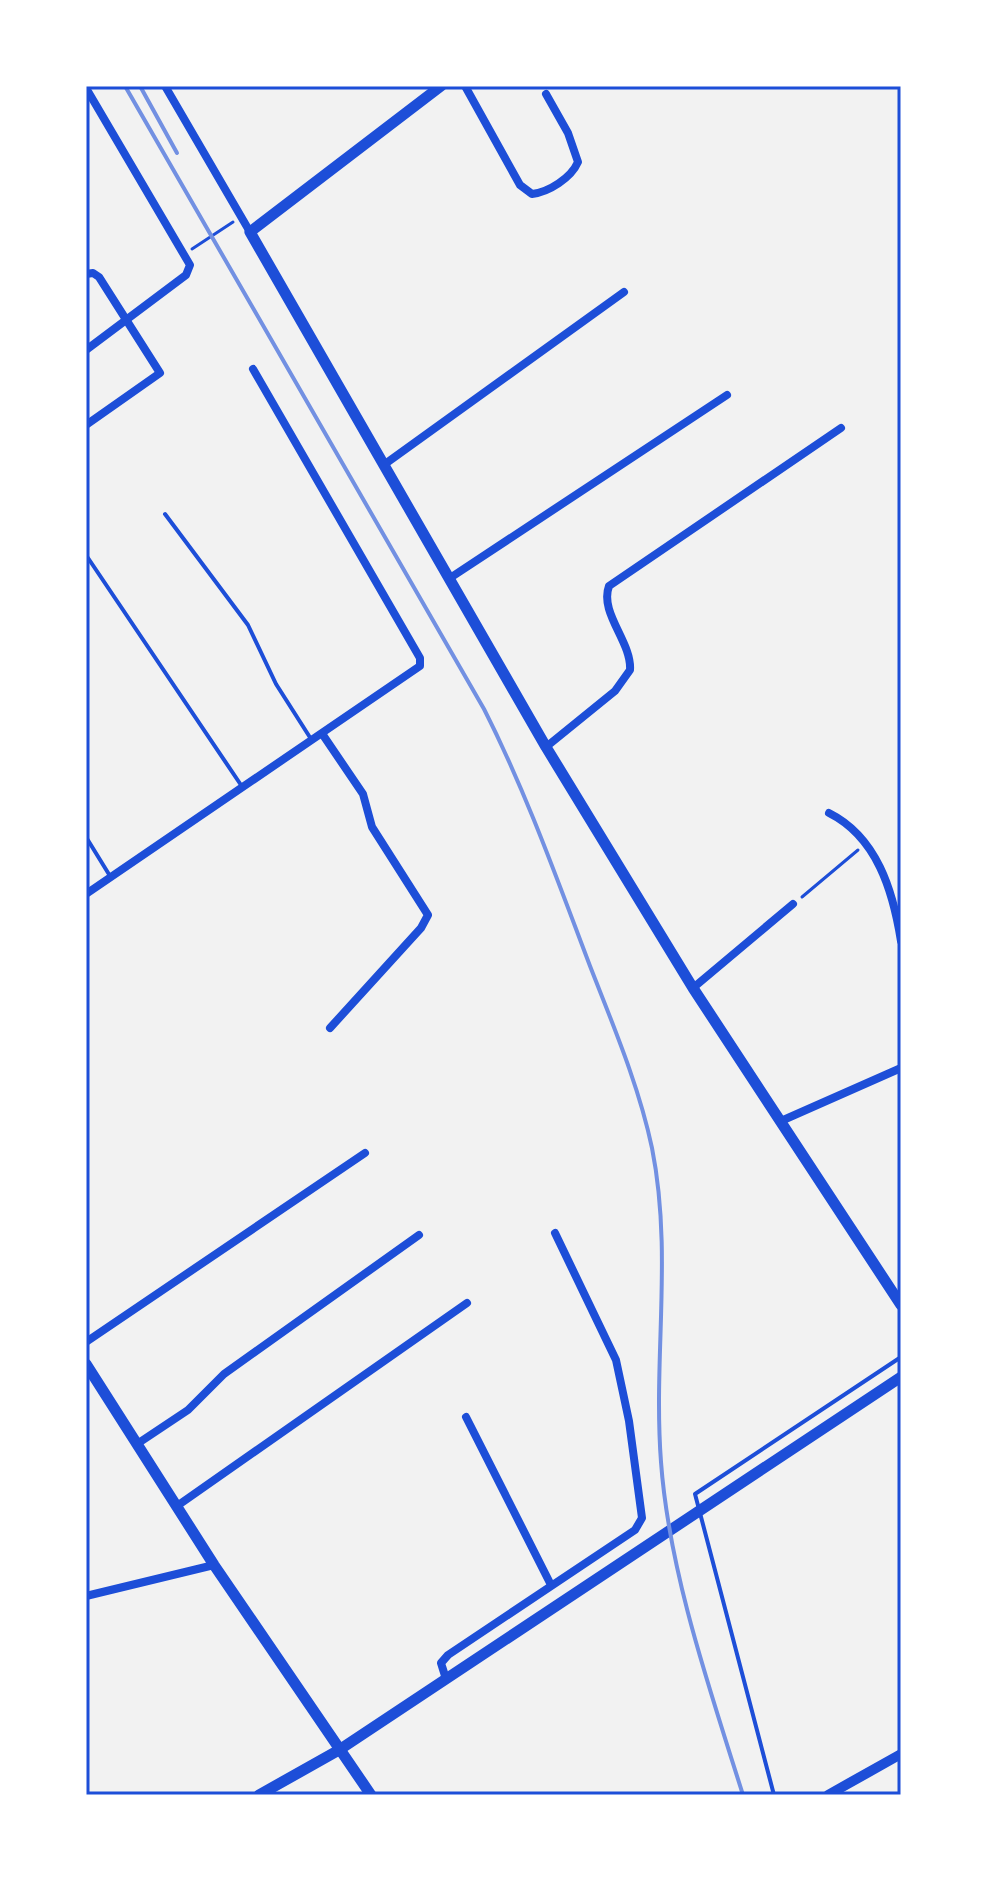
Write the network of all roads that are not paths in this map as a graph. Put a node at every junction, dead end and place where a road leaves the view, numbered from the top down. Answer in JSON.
{"nodes":[{"id":1,"x":165,"y":86,"type":"edge"},
{"id":2,"x":441,"y":86,"type":"edge"},
{"id":3,"x":465,"y":86,"type":"edge"},
{"id":4,"x":86,"y":88,"type":"edge"},
{"id":5,"x":546,"y":94,"type":"dead end"},
{"id":6,"x":250,"y":232,"type":"junction"},
{"id":7,"x":86,"y":274,"type":"edge"},
{"id":8,"x":624,"y":292,"type":"dead end"},
{"id":9,"x":128,"y":319,"type":"junction"},
{"id":10,"x":86,"y":350,"type":"edge"},
{"id":11,"x":253,"y":369,"type":"dead end"},
{"id":12,"x":727,"y":395,"type":"dead end"},
{"id":13,"x":86,"y":425,"type":"edge"},
{"id":14,"x":841,"y":428,"type":"dead end"},
{"id":15,"x":385,"y":464,"type":"junction"},
{"id":16,"x":165,"y":514,"type":"dead end"},
{"id":17,"x":86,"y":555,"type":"edge"},
{"id":18,"x":450,"y":578,"type":"junction"},
{"id":19,"x":323,"y":735,"type":"junction"},
{"id":20,"x":311,"y":740,"type":"junction"},
{"id":21,"x":546,"y":747,"type":"junction"},
{"id":22,"x":243,"y":788,"type":"junction"},
{"id":23,"x":829,"y":813,"type":"dead end"},
{"id":24,"x":86,"y":837,"type":"edge"},
{"id":25,"x":111,"y":877,"type":"junction"},
{"id":26,"x":86,"y":894,"type":"edge"},
{"id":27,"x":793,"y":904,"type":"road end"},
{"id":28,"x":901,"y":941,"type":"edge"},
{"id":29,"x":693,"y":988,"type":"junction"},
{"id":30,"x":330,"y":1028,"type":"dead end"},
{"id":31,"x":901,"y":1068,"type":"edge"},
{"id":32,"x":781,"y":1121,"type":"junction"},
{"id":33,"x":365,"y":1153,"type":"dead end"},
{"id":34,"x":555,"y":1233,"type":"dead end"},
{"id":35,"x":419,"y":1235,"type":"dead end"},
{"id":36,"x":467,"y":1303,"type":"dead end"},
{"id":37,"x":901,"y":1305,"type":"edge"},
{"id":38,"x":86,"y":1342,"type":"edge"},
{"id":39,"x":901,"y":1357,"type":"edge"},
{"id":40,"x":86,"y":1364,"type":"edge"},
{"id":41,"x":901,"y":1377,"type":"edge"},
{"id":42,"x":466,"y":1417,"type":"dead end"},
{"id":43,"x":137,"y":1444,"type":"junction"},
{"id":44,"x":177,"y":1506,"type":"junction"},
{"id":45,"x":214,"y":1565,"type":"junction"},
{"id":46,"x":551,"y":1585,"type":"junction"},
{"id":47,"x":86,"y":1596,"type":"edge"},
{"id":48,"x":451,"y":1676,"type":"junction"},
{"id":49,"x":339,"y":1750,"type":"junction"},
{"id":50,"x":901,"y":1754,"type":"edge"},
{"id":51,"x":259,"y":1795,"type":"edge"},
{"id":52,"x":371,"y":1795,"type":"edge"},
{"id":53,"x":774,"y":1795,"type":"edge"},
{"id":54,"x":828,"y":1795,"type":"edge"}],
"edges":[{"from":1,"to":6,"type":"street"},
{"from":2,"to":6,"type":"main road"},
{"from":3,"to":5,"type":"street"},
{"from":4,"to":9,"type":"street"},
{"from":6,"to":15,"type":"main road"},
{"from":7,"to":9,"type":"street"},
{"from":8,"to":15,"type":"street"},
{"from":9,"to":10,"type":"street"},
{"from":9,"to":13,"type":"street"},
{"from":11,"to":19,"type":"street"},
{"from":12,"to":18,"type":"street"},
{"from":14,"to":21,"type":"street"},
{"from":15,"to":18,"type":"main road"},
{"from":16,"to":20,"type":"lane"},
{"from":17,"to":22,"type":"lane"},
{"from":18,"to":21,"type":"main road"},
{"from":19,"to":20,"type":"street"},
{"from":19,"to":30,"type":"street"},
{"from":20,"to":22,"type":"street"},
{"from":21,"to":29,"type":"main road"},
{"from":22,"to":25,"type":"street"},
{"from":23,"to":28,"type":"street"},
{"from":24,"to":25,"type":"lane"},
{"from":25,"to":26,"type":"street"},
{"from":27,"to":29,"type":"street"},
{"from":29,"to":32,"type":"main road"},
{"from":31,"to":32,"type":"street"},
{"from":32,"to":37,"type":"main road"},
{"from":33,"to":38,"type":"street"},
{"from":34,"to":46,"type":"street"},
{"from":35,"to":43,"type":"street"},
{"from":36,"to":44,"type":"street"},
{"from":39,"to":53,"type":"lane"},
{"from":40,"to":43,"type":"main road"},
{"from":41,"to":48,"type":"main road"},
{"from":42,"to":46,"type":"street"},
{"from":43,"to":44,"type":"main road"},
{"from":44,"to":45,"type":"main road"},
{"from":45,"to":47,"type":"street"},
{"from":45,"to":49,"type":"main road"},
{"from":46,"to":48,"type":"street"},
{"from":48,"to":49,"type":"main road"},
{"from":49,"to":51,"type":"main road"},
{"from":49,"to":52,"type":"main road"},
{"from":50,"to":54,"type":"street"}]}
